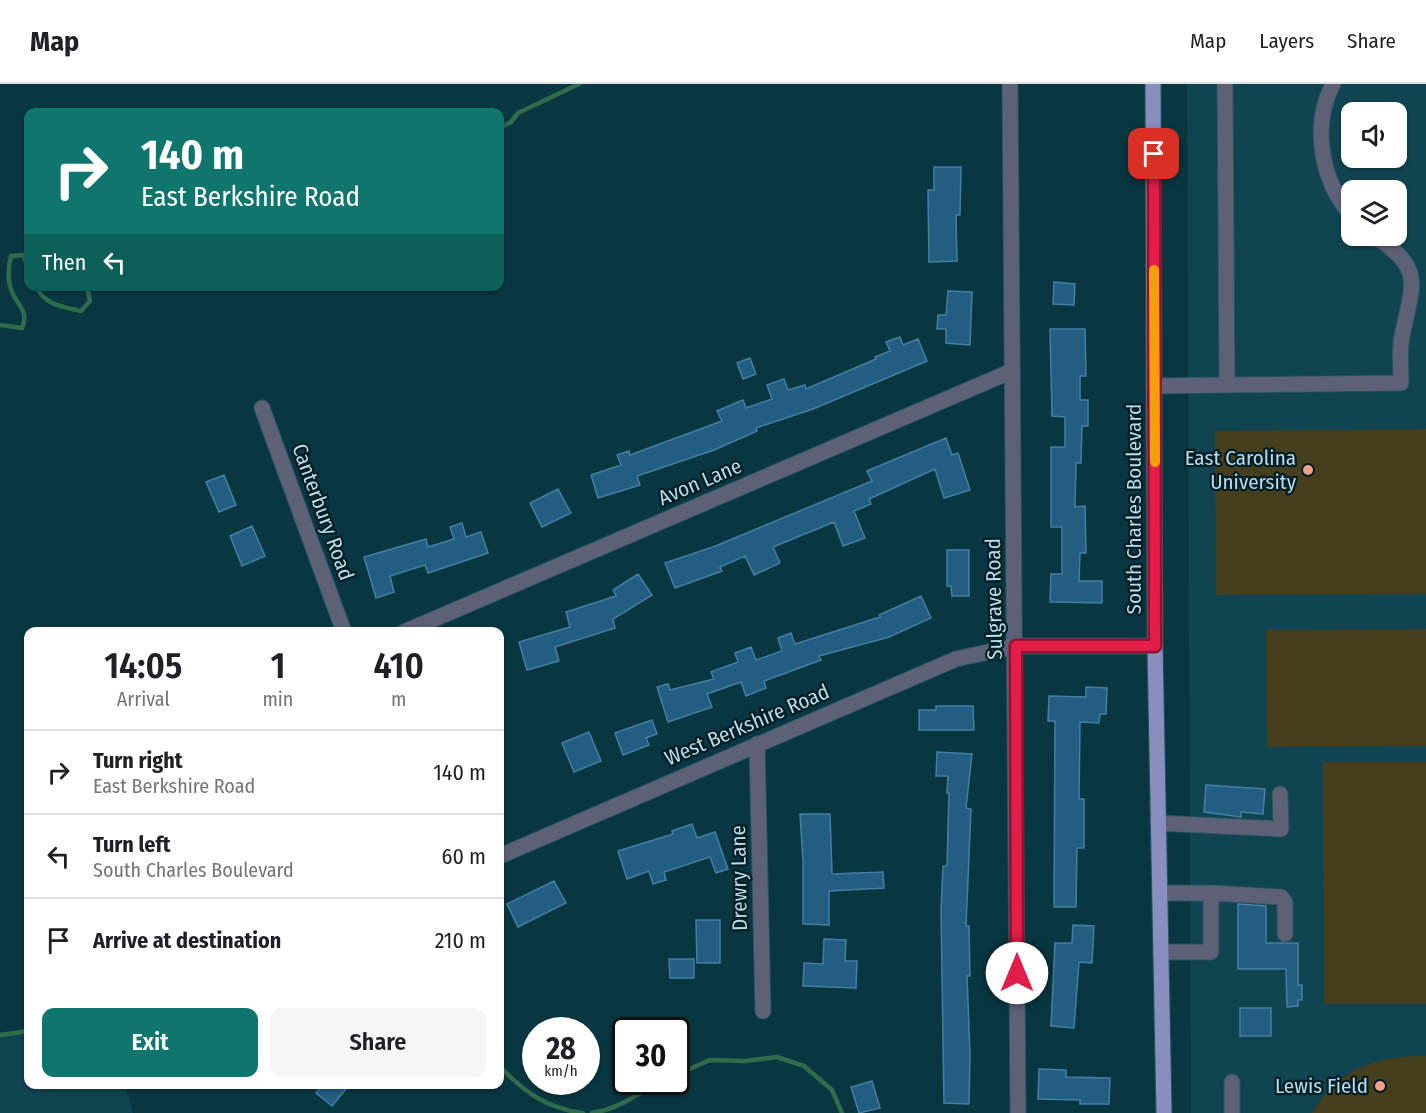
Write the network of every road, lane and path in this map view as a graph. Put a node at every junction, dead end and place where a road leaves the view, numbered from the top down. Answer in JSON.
{"nodes":[{"id":1,"x":1010,"y":84,"type":"edge"},
{"id":2,"x":1153,"y":84,"type":"edge"},
{"id":3,"x":1225,"y":84,"type":"edge"},
{"id":4,"x":1334,"y":84,"type":"edge"},
{"id":5,"x":1341,"y":200,"type":"edge"},
{"id":6,"x":1389,"y":246,"type":"edge"},
{"id":7,"x":1012,"y":371,"type":"junction"},
{"id":8,"x":1227,"y":385,"type":"junction"},
{"id":9,"x":1154,"y":386,"type":"junction"},
{"id":10,"x":262,"y":408,"type":"dead end"},
{"id":11,"x":342,"y":627,"type":"edge"},
{"id":12,"x":416,"y":627,"type":"edge"},
{"id":13,"x":1016,"y":646,"type":"junction"},
{"id":14,"x":1155,"y":646,"type":"junction"},
{"id":15,"x":757,"y":744,"type":"junction"},
{"id":16,"x":1280,"y":794,"type":"dead end"},
{"id":17,"x":1158,"y":823,"type":"junction"},
{"id":18,"x":504,"y":854,"type":"edge"},
{"id":19,"x":1160,"y":893,"type":"junction"},
{"id":20,"x":1211,"y":893,"type":"junction"},
{"id":21,"x":1285,"y":934,"type":"dead end"},
{"id":22,"x":1161,"y":952,"type":"junction"},
{"id":23,"x":762,"y":1011,"type":"dead end"},
{"id":24,"x":1232,"y":1082,"type":"dead end"},
{"id":25,"x":1018,"y":1113,"type":"edge"},
{"id":26,"x":1164,"y":1113,"type":"edge"},
{"id":27,"x":1232,"y":1113,"type":"edge"}],
"edges":[{"from":1,"to":7,"type":"street","name":"Sulgrave Road"},
{"from":2,"to":9,"type":"main road","name":"South Charles Boulevard"},
{"from":3,"to":8,"type":"street"},
{"from":4,"to":5,"type":"street"},
{"from":6,"to":8,"type":"street"},
{"from":7,"to":12,"type":"street","name":"Avon Lane"},
{"from":7,"to":13,"type":"street","name":"Sulgrave Road"},
{"from":8,"to":9,"type":"street"},
{"from":9,"to":14,"type":"main road","name":"South Charles Boulevard"},
{"from":10,"to":11,"type":"street","name":"Canterbury Road"},
{"from":13,"to":14,"type":"street","name":"West Berkshire Road"},
{"from":13,"to":15,"type":"street","name":"West Berkshire Road"},
{"from":13,"to":25,"type":"street","name":"Sulgrave Road"},
{"from":14,"to":17,"type":"main road","name":"South Charles Boulevard"},
{"from":15,"to":18,"type":"street","name":"West Berkshire Road"},
{"from":15,"to":23,"type":"street","name":"Drewry Lane"},
{"from":16,"to":17,"type":"street"},
{"from":17,"to":19,"type":"main road","name":"South Charles Boulevard"},
{"from":19,"to":20,"type":"street"},
{"from":19,"to":22,"type":"main road","name":"South Charles Boulevard"},
{"from":20,"to":21,"type":"street"},
{"from":20,"to":22,"type":"street"},
{"from":22,"to":26,"type":"main road","name":"South Charles Boulevard"},
{"from":24,"to":27,"type":"street"}]}
